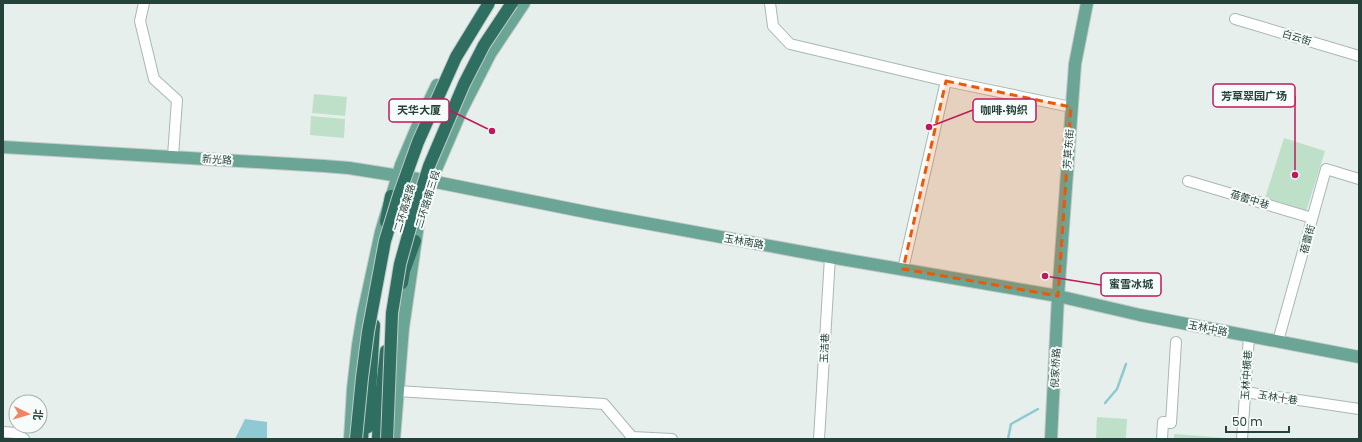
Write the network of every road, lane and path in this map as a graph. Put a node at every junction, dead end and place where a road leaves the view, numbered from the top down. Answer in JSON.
{"nodes":[{"id":1,"x":144,"y":3,"type":"edge"},
{"id":2,"x":485,"y":3,"type":"edge"},
{"id":3,"x":489,"y":3,"type":"edge"},
{"id":4,"x":512,"y":3,"type":"edge"},
{"id":5,"x":524,"y":3,"type":"edge"},
{"id":6,"x":770,"y":3,"type":"edge"},
{"id":7,"x":1087,"y":3,"type":"edge"},
{"id":8,"x":1235,"y":19,"type":"dead end"},
{"id":9,"x":1359,"y":56,"type":"edge"},
{"id":10,"x":946,"y":81,"type":"junction"},
{"id":11,"x":1071,"y":107,"type":"junction"},
{"id":12,"x":3,"y":146,"type":"edge"},
{"id":13,"x":173,"y":156,"type":"junction"},
{"id":14,"x":398,"y":175,"type":"junction"},
{"id":15,"x":1359,"y":179,"type":"edge"},
{"id":16,"x":431,"y":181,"type":"junction"},
{"id":17,"x":1188,"y":181,"type":"dead end"},
{"id":18,"x":391,"y":196,"type":"junction"},
{"id":19,"x":1312,"y":218,"type":"junction"},
{"id":20,"x":415,"y":241,"type":"junction"},
{"id":21,"x":830,"y":257,"type":"junction"},
{"id":22,"x":903,"y":270,"type":"junction"},
{"id":23,"x":1058,"y":296,"type":"junction"},
{"id":24,"x":375,"y":298,"type":"junction"},
{"id":25,"x":392,"y":313,"type":"junction"},
{"id":26,"x":1249,"y":336,"type":"junction"},
{"id":27,"x":1278,"y":341,"type":"junction"},
{"id":28,"x":1176,"y":342,"type":"dead end"},
{"id":29,"x":1359,"y":357,"type":"edge"},
{"id":30,"x":397,"y":391,"type":"junction"},
{"id":31,"x":1245,"y":392,"type":"junction"},
{"id":32,"x":1359,"y":409,"type":"edge"},
{"id":33,"x":3,"y":432,"type":"edge"},
{"id":34,"x":24,"y":439,"type":"edge"},
{"id":35,"x":350,"y":439,"type":"edge"},
{"id":36,"x":356,"y":439,"type":"edge"},
{"id":37,"x":362,"y":439,"type":"edge"},
{"id":38,"x":367,"y":439,"type":"edge"},
{"id":39,"x":378,"y":439,"type":"edge"},
{"id":40,"x":383,"y":439,"type":"edge"},
{"id":41,"x":387,"y":439,"type":"edge"},
{"id":42,"x":394,"y":439,"type":"edge"},
{"id":43,"x":672,"y":439,"type":"edge"},
{"id":44,"x":818,"y":439,"type":"edge"},
{"id":45,"x":1051,"y":439,"type":"edge"},
{"id":46,"x":1162,"y":439,"type":"edge"},
{"id":47,"x":1242,"y":439,"type":"edge"}],
"edges":[{"from":1,"to":13,"type":"street"},
{"from":2,"to":14,"type":"main road"},
{"from":3,"to":24,"type":"highway","name":"二环高架路","bridge":true},
{"from":4,"to":25,"type":"highway","name":"二环高架路","bridge":true},
{"from":5,"to":16,"type":"main road","name":"二环路南三段"},
{"from":6,"to":10,"type":"street"},
{"from":7,"to":11,"type":"main road","name":"芳草东街"},
{"from":8,"to":9,"type":"street","name":"白云街"},
{"from":10,"to":11,"type":"street"},
{"from":10,"to":22,"type":"street"},
{"from":11,"to":23,"type":"main road","name":"芳草东街"},
{"from":12,"to":13,"type":"main road","name":"新光路"},
{"from":13,"to":14,"type":"main road","name":"新光路"},
{"from":14,"to":16,"type":"main road","name":"新光路"},
{"from":14,"to":18,"type":"main road"},
{"from":15,"to":19,"type":"street","name":"蓓蕾街"},
{"from":16,"to":20,"type":"main road","name":"二环路南三段"},
{"from":16,"to":21,"type":"main road","name":"玉林南路"},
{"from":17,"to":19,"type":"street","name":"蓓蕾中巷"},
{"from":18,"to":35,"type":"main road"},
{"from":18,"to":37,"type":"highway"},
{"from":19,"to":27,"type":"street","name":"蓓蕾街"},
{"from":20,"to":30,"type":"main road","name":"二环路南三段"},
{"from":20,"to":40,"type":"highway"},
{"from":21,"to":22,"type":"main road","name":"玉林南路"},
{"from":21,"to":44,"type":"street","name":"玉洁巷"},
{"from":22,"to":23,"type":"main road","name":"玉林南路"},
{"from":23,"to":26,"type":"main road","name":"玉林中路"},
{"from":23,"to":45,"type":"main road","name":"倪家桥路"},
{"from":24,"to":36,"type":"highway","name":"二环高架路","bridge":true},
{"from":24,"to":38,"type":"highway","bridge":true},
{"from":25,"to":39,"type":"highway","bridge":true},
{"from":25,"to":41,"type":"highway","name":"二环高架路","bridge":true},
{"from":26,"to":27,"type":"main road","name":"玉林中路"},
{"from":26,"to":31,"type":"street","name":"玉林中横巷"},
{"from":27,"to":29,"type":"main road","name":"玉林中路"},
{"from":28,"to":46,"type":"street"},
{"from":30,"to":42,"type":"main road","name":"二环路南三段"},
{"from":30,"to":43,"type":"street"},
{"from":31,"to":32,"type":"street","name":"玉林十巷"},
{"from":31,"to":47,"type":"street","name":"玉林中横巷"},
{"from":33,"to":34,"type":"street"}]}
